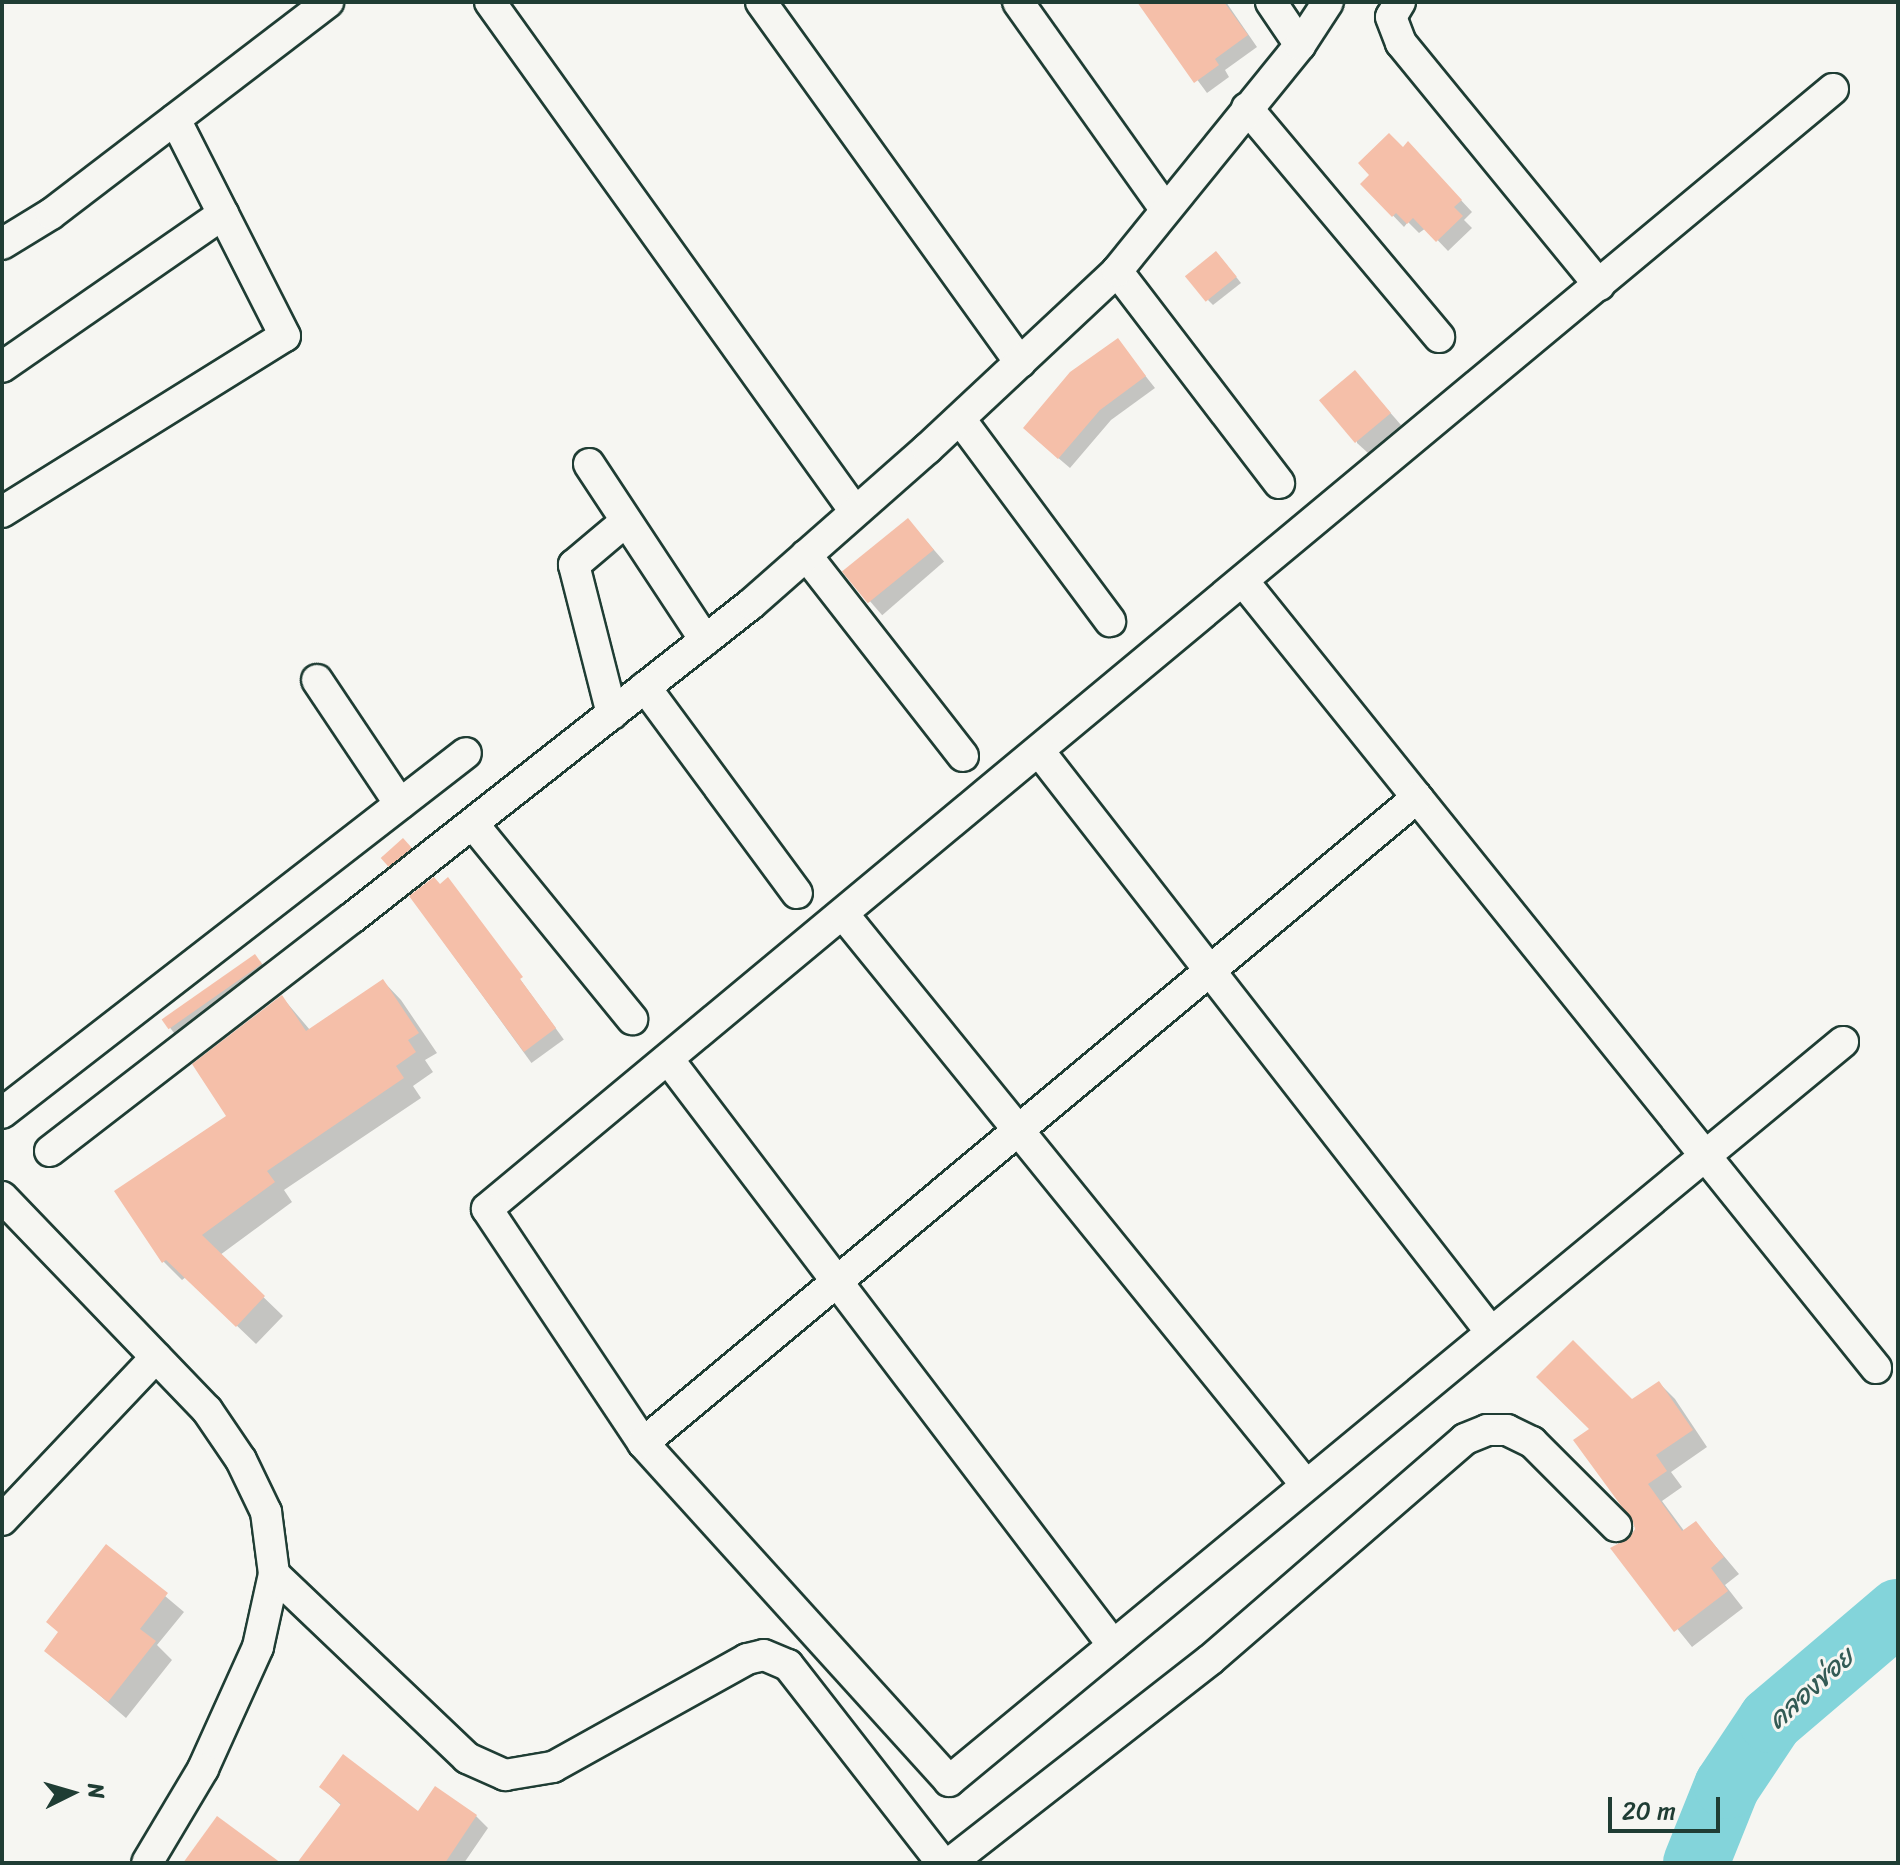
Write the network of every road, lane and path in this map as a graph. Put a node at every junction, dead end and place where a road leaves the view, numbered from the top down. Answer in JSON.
{"nodes":[{"id":1,"x":328,"y":2,"type":"edge"},
{"id":2,"x":490,"y":2,"type":"edge"},
{"id":3,"x":761,"y":2,"type":"edge"},
{"id":4,"x":1018,"y":2,"type":"edge"},
{"id":5,"x":1271,"y":2,"type":"edge"},
{"id":6,"x":1328,"y":2,"type":"edge"},
{"id":7,"x":1400,"y":2,"type":"edge"},
{"id":8,"x":1300,"y":45,"type":"junction"},
{"id":9,"x":1833,"y":89,"type":"dead end"},
{"id":10,"x":1247,"y":108,"type":"junction"},
{"id":11,"x":175,"y":119,"type":"junction"},
{"id":12,"x":1165,"y":209,"type":"junction"},
{"id":13,"x":223,"y":214,"type":"junction"},
{"id":14,"x":2,"y":244,"type":"edge"},
{"id":15,"x":1117,"y":271,"type":"junction"},
{"id":16,"x":1599,"y":285,"type":"junction"},
{"id":17,"x":1439,"y":337,"type":"dead end"},
{"id":18,"x":1020,"y":363,"type":"junction"},
{"id":19,"x":2,"y":367,"type":"edge"},
{"id":20,"x":960,"y":419,"type":"junction"},
{"id":21,"x":589,"y":464,"type":"dead end"},
{"id":22,"x":1279,"y":483,"type":"dead end"},
{"id":23,"x":854,"y":510,"type":"junction"},
{"id":24,"x":2,"y":512,"type":"edge"},
{"id":25,"x":626,"y":521,"type":"junction"},
{"id":26,"x":806,"y":555,"type":"junction"},
{"id":27,"x":1243,"y":581,"type":"junction"},
{"id":28,"x":1110,"y":621,"type":"dead end"},
{"id":29,"x":705,"y":640,"type":"junction"},
{"id":30,"x":317,"y":680,"type":"dead end"},
{"id":31,"x":645,"y":687,"type":"junction"},
{"id":32,"x":612,"y":714,"type":"junction"},
{"id":33,"x":1039,"y":751,"type":"junction"},
{"id":34,"x":466,"y":753,"type":"dead end"},
{"id":35,"x":963,"y":756,"type":"dead end"},
{"id":36,"x":1417,"y":798,"type":"junction"},
{"id":37,"x":400,"y":804,"type":"junction"},
{"id":38,"x":473,"y":824,"type":"junction"},
{"id":39,"x":797,"y":893,"type":"dead end"},
{"id":40,"x":843,"y":914,"type":"junction"},
{"id":41,"x":1210,"y":971,"type":"junction"},
{"id":42,"x":632,"y":1019,"type":"dead end"},
{"id":43,"x":1843,"y":1042,"type":"dead end"},
{"id":44,"x":668,"y":1059,"type":"junction"},
{"id":45,"x":2,"y":1113,"type":"edge"},
{"id":46,"x":1019,"y":1130,"type":"junction"},
{"id":47,"x":50,"y":1151,"type":"dead end"},
{"id":48,"x":1705,"y":1155,"type":"junction"},
{"id":49,"x":2,"y":1197,"type":"edge"},
{"id":50,"x":836,"y":1282,"type":"junction"},
{"id":51,"x":1491,"y":1332,"type":"junction"},
{"id":52,"x":156,"y":1357,"type":"junction"},
{"id":53,"x":1876,"y":1368,"type":"dead end"},
{"id":54,"x":643,"y":1443,"type":"junction"},
{"id":55,"x":1306,"y":1485,"type":"junction"},
{"id":56,"x":2,"y":1520,"type":"edge"},
{"id":57,"x":1616,"y":1526,"type":"dead end"},
{"id":58,"x":274,"y":1574,"type":"junction"},
{"id":59,"x":1113,"y":1645,"type":"junction"},
{"id":60,"x":147,"y":1863,"type":"edge"},
{"id":61,"x":942,"y":1863,"type":"edge"},
{"id":62,"x":950,"y":1863,"type":"edge"}],
"edges":[{"from":1,"to":11,"type":"street"},
{"from":2,"to":23,"type":"street"},
{"from":3,"to":18,"type":"street"},
{"from":4,"to":12,"type":"street"},
{"from":5,"to":8,"type":"street"},
{"from":6,"to":8,"type":"street"},
{"from":7,"to":16,"type":"street"},
{"from":8,"to":10,"type":"street"},
{"from":9,"to":16,"type":"street"},
{"from":10,"to":12,"type":"street"},
{"from":10,"to":17,"type":"street"},
{"from":11,"to":13,"type":"street"},
{"from":11,"to":14,"type":"street"},
{"from":12,"to":15,"type":"street"},
{"from":13,"to":19,"type":"street"},
{"from":13,"to":24,"type":"street"},
{"from":15,"to":18,"type":"street"},
{"from":15,"to":22,"type":"street"},
{"from":16,"to":27,"type":"street"},
{"from":18,"to":20,"type":"street"},
{"from":20,"to":23,"type":"street"},
{"from":20,"to":28,"type":"street"},
{"from":21,"to":25,"type":"street"},
{"from":23,"to":26,"type":"street"},
{"from":25,"to":29,"type":"street"},
{"from":25,"to":32,"type":"street"},
{"from":26,"to":29,"type":"street"},
{"from":26,"to":35,"type":"street"},
{"from":27,"to":33,"type":"street"},
{"from":27,"to":36,"type":"street"},
{"from":29,"to":31,"type":"street"},
{"from":30,"to":37,"type":"street"},
{"from":31,"to":32,"type":"street"},
{"from":31,"to":39,"type":"street"},
{"from":32,"to":38,"type":"street"},
{"from":33,"to":40,"type":"street"},
{"from":33,"to":41,"type":"street"},
{"from":34,"to":37,"type":"street"},
{"from":36,"to":41,"type":"street"},
{"from":36,"to":48,"type":"street"},
{"from":37,"to":45,"type":"street"},
{"from":38,"to":42,"type":"street"},
{"from":38,"to":47,"type":"street"},
{"from":40,"to":44,"type":"street"},
{"from":40,"to":46,"type":"street"},
{"from":41,"to":46,"type":"street"},
{"from":41,"to":51,"type":"street"},
{"from":43,"to":48,"type":"street"},
{"from":44,"to":50,"type":"street"},
{"from":44,"to":54,"type":"street"},
{"from":46,"to":50,"type":"street"},
{"from":46,"to":55,"type":"street"},
{"from":48,"to":51,"type":"street"},
{"from":48,"to":53,"type":"street"},
{"from":49,"to":52,"type":"street"},
{"from":50,"to":54,"type":"street"},
{"from":50,"to":59,"type":"street"},
{"from":51,"to":55,"type":"street"},
{"from":52,"to":56,"type":"street"},
{"from":52,"to":58,"type":"street"},
{"from":54,"to":59,"type":"street"},
{"from":55,"to":59,"type":"street"},
{"from":57,"to":62,"type":"street"},
{"from":58,"to":60,"type":"street"},
{"from":58,"to":61,"type":"street"}]}
